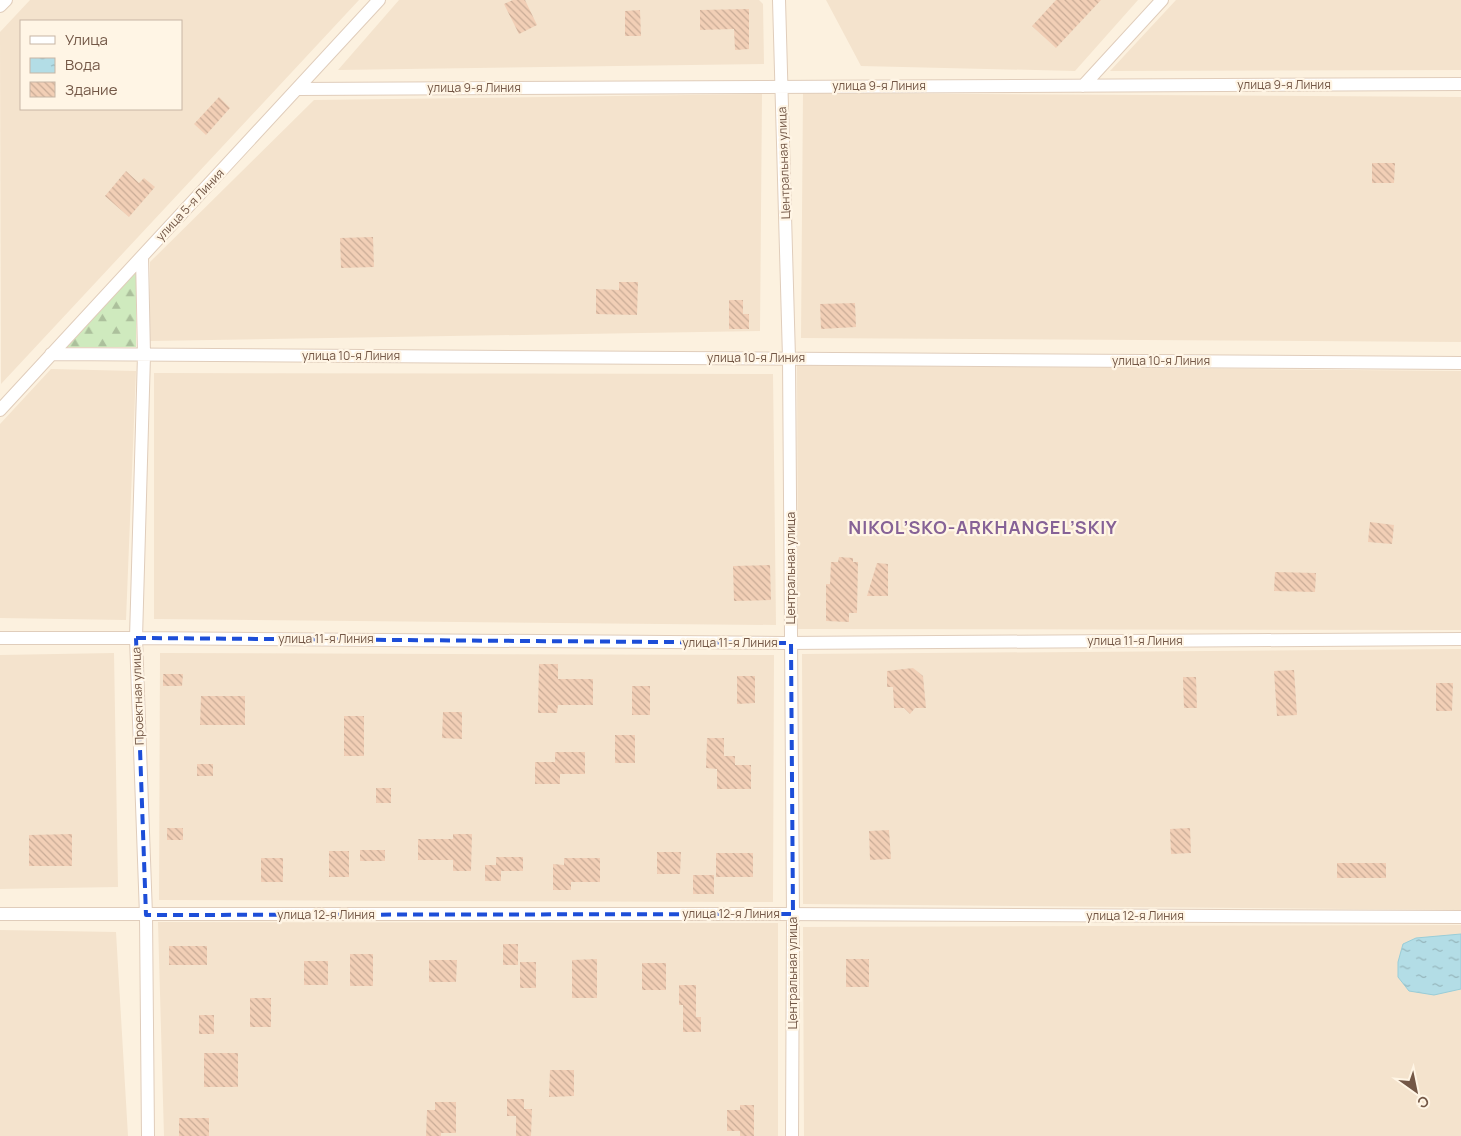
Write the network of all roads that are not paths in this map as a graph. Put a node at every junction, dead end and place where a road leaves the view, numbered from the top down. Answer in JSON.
{"nodes":[{"id":1,"x":6,"y":0,"type":"edge"},
{"id":2,"x":379,"y":0,"type":"edge"},
{"id":3,"x":779,"y":0,"type":"edge"},
{"id":4,"x":1162,"y":0,"type":"edge"},
{"id":5,"x":0,"y":6,"type":"edge"},
{"id":6,"x":1461,"y":84,"type":"edge"},
{"id":7,"x":1083,"y":86,"type":"junction"},
{"id":8,"x":781,"y":87,"type":"junction"},
{"id":9,"x":297,"y":89,"type":"junction"},
{"id":10,"x":142,"y":256,"type":"junction"},
{"id":11,"x":51,"y":354,"type":"junction"},
{"id":12,"x":144,"y":355,"type":"junction"},
{"id":13,"x":789,"y":358,"type":"junction"},
{"id":14,"x":1461,"y":363,"type":"edge"},
{"id":15,"x":1,"y":407,"type":"edge"},
{"id":16,"x":0,"y":638,"type":"edge"},
{"id":17,"x":136,"y":638,"type":"junction"},
{"id":18,"x":1461,"y":639,"type":"edge"},
{"id":19,"x":791,"y":643,"type":"junction"},
{"id":20,"x":0,"y":914,"type":"edge"},
{"id":21,"x":793,"y":914,"type":"junction"},
{"id":22,"x":146,"y":916,"type":"junction"},
{"id":23,"x":1461,"y":917,"type":"edge"},
{"id":24,"x":148,"y":1136,"type":"edge"},
{"id":25,"x":792,"y":1136,"type":"edge"}],
"edges":[{"from":1,"to":5,"type":"street"},
{"from":2,"to":9,"type":"street","name":"улица 5-я Линия"},
{"from":3,"to":8,"type":"street","name":"Центральная улица"},
{"from":4,"to":7,"type":"street"},
{"from":6,"to":7,"type":"street","name":"улица 9-я Линия"},
{"from":7,"to":8,"type":"street","name":"улица 9-я Линия"},
{"from":8,"to":9,"type":"street","name":"улица 9-я Линия"},
{"from":8,"to":13,"type":"street","name":"Центральная улица"},
{"from":9,"to":10,"type":"street","name":"улица 5-я Линия"},
{"from":10,"to":11,"type":"street","name":"улица 5-я Линия"},
{"from":10,"to":12,"type":"street","name":"Проектная улица"},
{"from":11,"to":12,"type":"street","name":"улица 10-я Линия"},
{"from":11,"to":15,"type":"street","name":"улица 5-я Линия"},
{"from":12,"to":13,"type":"street","name":"улица 10-я Линия"},
{"from":12,"to":17,"type":"street","name":"Проектная улица"},
{"from":13,"to":14,"type":"street","name":"улица 10-я Линия"},
{"from":13,"to":19,"type":"street","name":"Центральная улица"},
{"from":16,"to":17,"type":"street","name":"улица 11-я Линия"},
{"from":17,"to":19,"type":"street","name":"улица 11-я Линия"},
{"from":17,"to":22,"type":"street","name":"Проектная улица"},
{"from":18,"to":19,"type":"street","name":"улица 11-я Линия"},
{"from":19,"to":21,"type":"street","name":"Центральная улица"},
{"from":20,"to":22,"type":"street","name":"улица 12-я Линия"},
{"from":21,"to":22,"type":"street","name":"улица 12-я Линия"},
{"from":21,"to":23,"type":"street","name":"улица 12-я Линия"},
{"from":21,"to":25,"type":"street","name":"Центральная улица"},
{"from":22,"to":24,"type":"street","name":"Проектная улица"}]}
